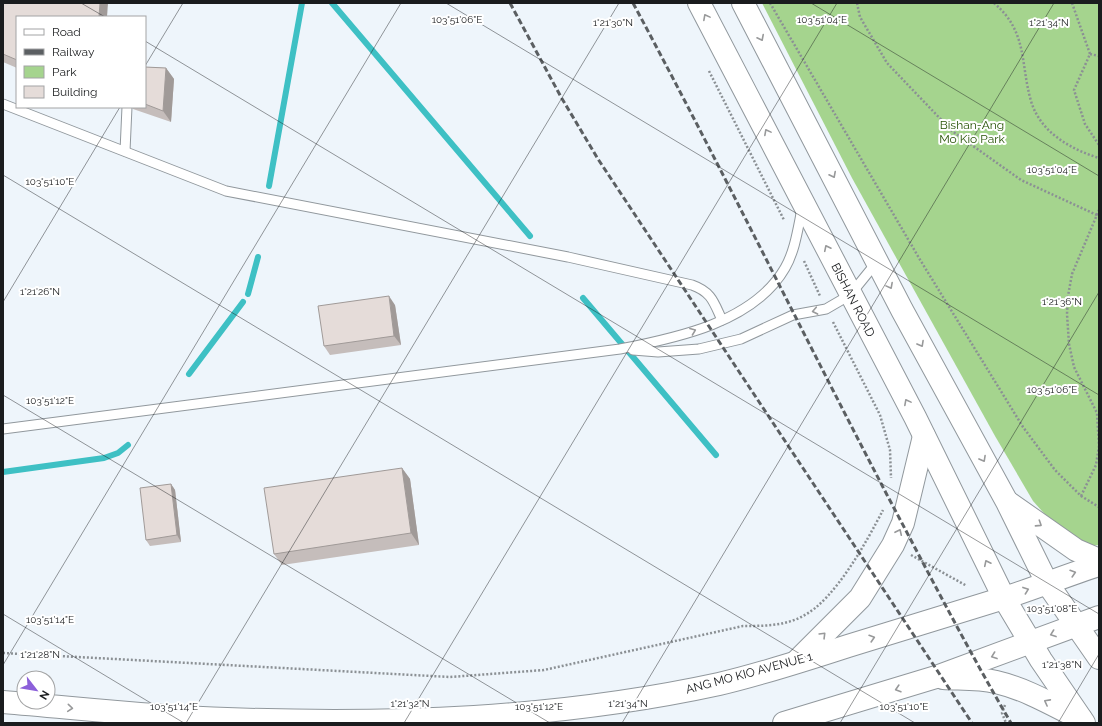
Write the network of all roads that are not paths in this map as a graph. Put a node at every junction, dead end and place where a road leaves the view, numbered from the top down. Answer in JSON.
{"nodes":[{"id":1,"x":699,"y":3,"type":"edge"},
{"id":2,"x":743,"y":3,"type":"edge"},
{"id":3,"x":3,"y":104,"type":"edge"},
{"id":4,"x":128,"y":108,"type":"edge"},
{"id":5,"x":125,"y":150,"type":"junction"},
{"id":6,"x":804,"y":202,"type":"junction"},
{"id":7,"x":877,"y":262,"type":"junction"},
{"id":8,"x":850,"y":295,"type":"junction"},
{"id":9,"x":722,"y":320,"type":"junction"},
{"id":10,"x":620,"y":349,"type":"junction"},
{"id":11,"x":3,"y":429,"type":"edge"},
{"id":12,"x":924,"y":436,"type":"junction"},
{"id":13,"x":1007,"y":502,"type":"junction"},
{"id":14,"x":1099,"y":560,"type":"edge"},
{"id":15,"x":1099,"y":565,"type":"edge"},
{"id":16,"x":1047,"y":583,"type":"junction"},
{"id":17,"x":1004,"y":598,"type":"junction"},
{"id":18,"x":1099,"y":617,"type":"edge"},
{"id":19,"x":1076,"y":625,"type":"junction"},
{"id":20,"x":1030,"y":642,"type":"junction"},
{"id":21,"x":1099,"y":658,"type":"edge"},
{"id":22,"x":795,"y":663,"type":"junction"},
{"id":23,"x":936,"y":677,"type":"junction"},
{"id":24,"x":3,"y":702,"type":"edge"},
{"id":25,"x":825,"y":718,"type":"edge"},
{"id":26,"x":1083,"y":721,"type":"edge"},
{"id":27,"x":784,"y":723,"type":"edge"}],
"edges":[{"from":6,"to":1,"type":"main road","name":"BISHAN ROAD","one_way":true},
{"from":2,"to":7,"type":"main road","one_way":true},
{"from":3,"to":5,"type":"lane"},
{"from":4,"to":5,"type":"lane"},
{"from":5,"to":9,"type":"lane"},
{"from":8,"to":6,"type":"main road","name":"BISHAN ROAD","one_way":true},
{"from":6,"to":9,"type":"lane"},
{"from":7,"to":8,"type":"lane"},
{"from":7,"to":13,"type":"main road","one_way":true},
{"from":8,"to":10,"type":"lane","one_way":true},
{"from":12,"to":8,"type":"main road","name":"BISHAN ROAD","one_way":true},
{"from":10,"to":9,"type":"lane","one_way":true},
{"from":10,"to":11,"type":"lane"},
{"from":17,"to":12,"type":"main road","name":"BISHAN ROAD","one_way":true},
{"from":22,"to":12,"type":"main road","one_way":true},
{"from":13,"to":14,"type":"main road","one_way":true},
{"from":13,"to":16,"type":"main road"},
{"from":16,"to":15,"type":"main road","name":"ANG MO KIO AVENUE 1","one_way":true},
{"from":17,"to":16,"type":"main road","name":"ANG MO KIO AVENUE 1","one_way":true},
{"from":16,"to":19,"type":"main road"},
{"from":17,"to":20,"type":"main road","name":"BISHAN ROAD"},
{"from":22,"to":17,"type":"main road","name":"ANG MO KIO AVENUE 1","one_way":true},
{"from":18,"to":19,"type":"main road"},
{"from":19,"to":20,"type":"main road","one_way":true},
{"from":19,"to":21,"type":"main road"},
{"from":20,"to":23,"type":"main road","one_way":true},
{"from":20,"to":26,"type":"main road","name":"BISHAN ROAD"},
{"from":24,"to":22,"type":"main road","name":"ANG MO KIO AVENUE 1","one_way":true},
{"from":23,"to":25,"type":"main road","one_way":true},
{"from":26,"to":23,"type":"main road","one_way":true},
{"from":25,"to":27,"type":"main road"}]}
